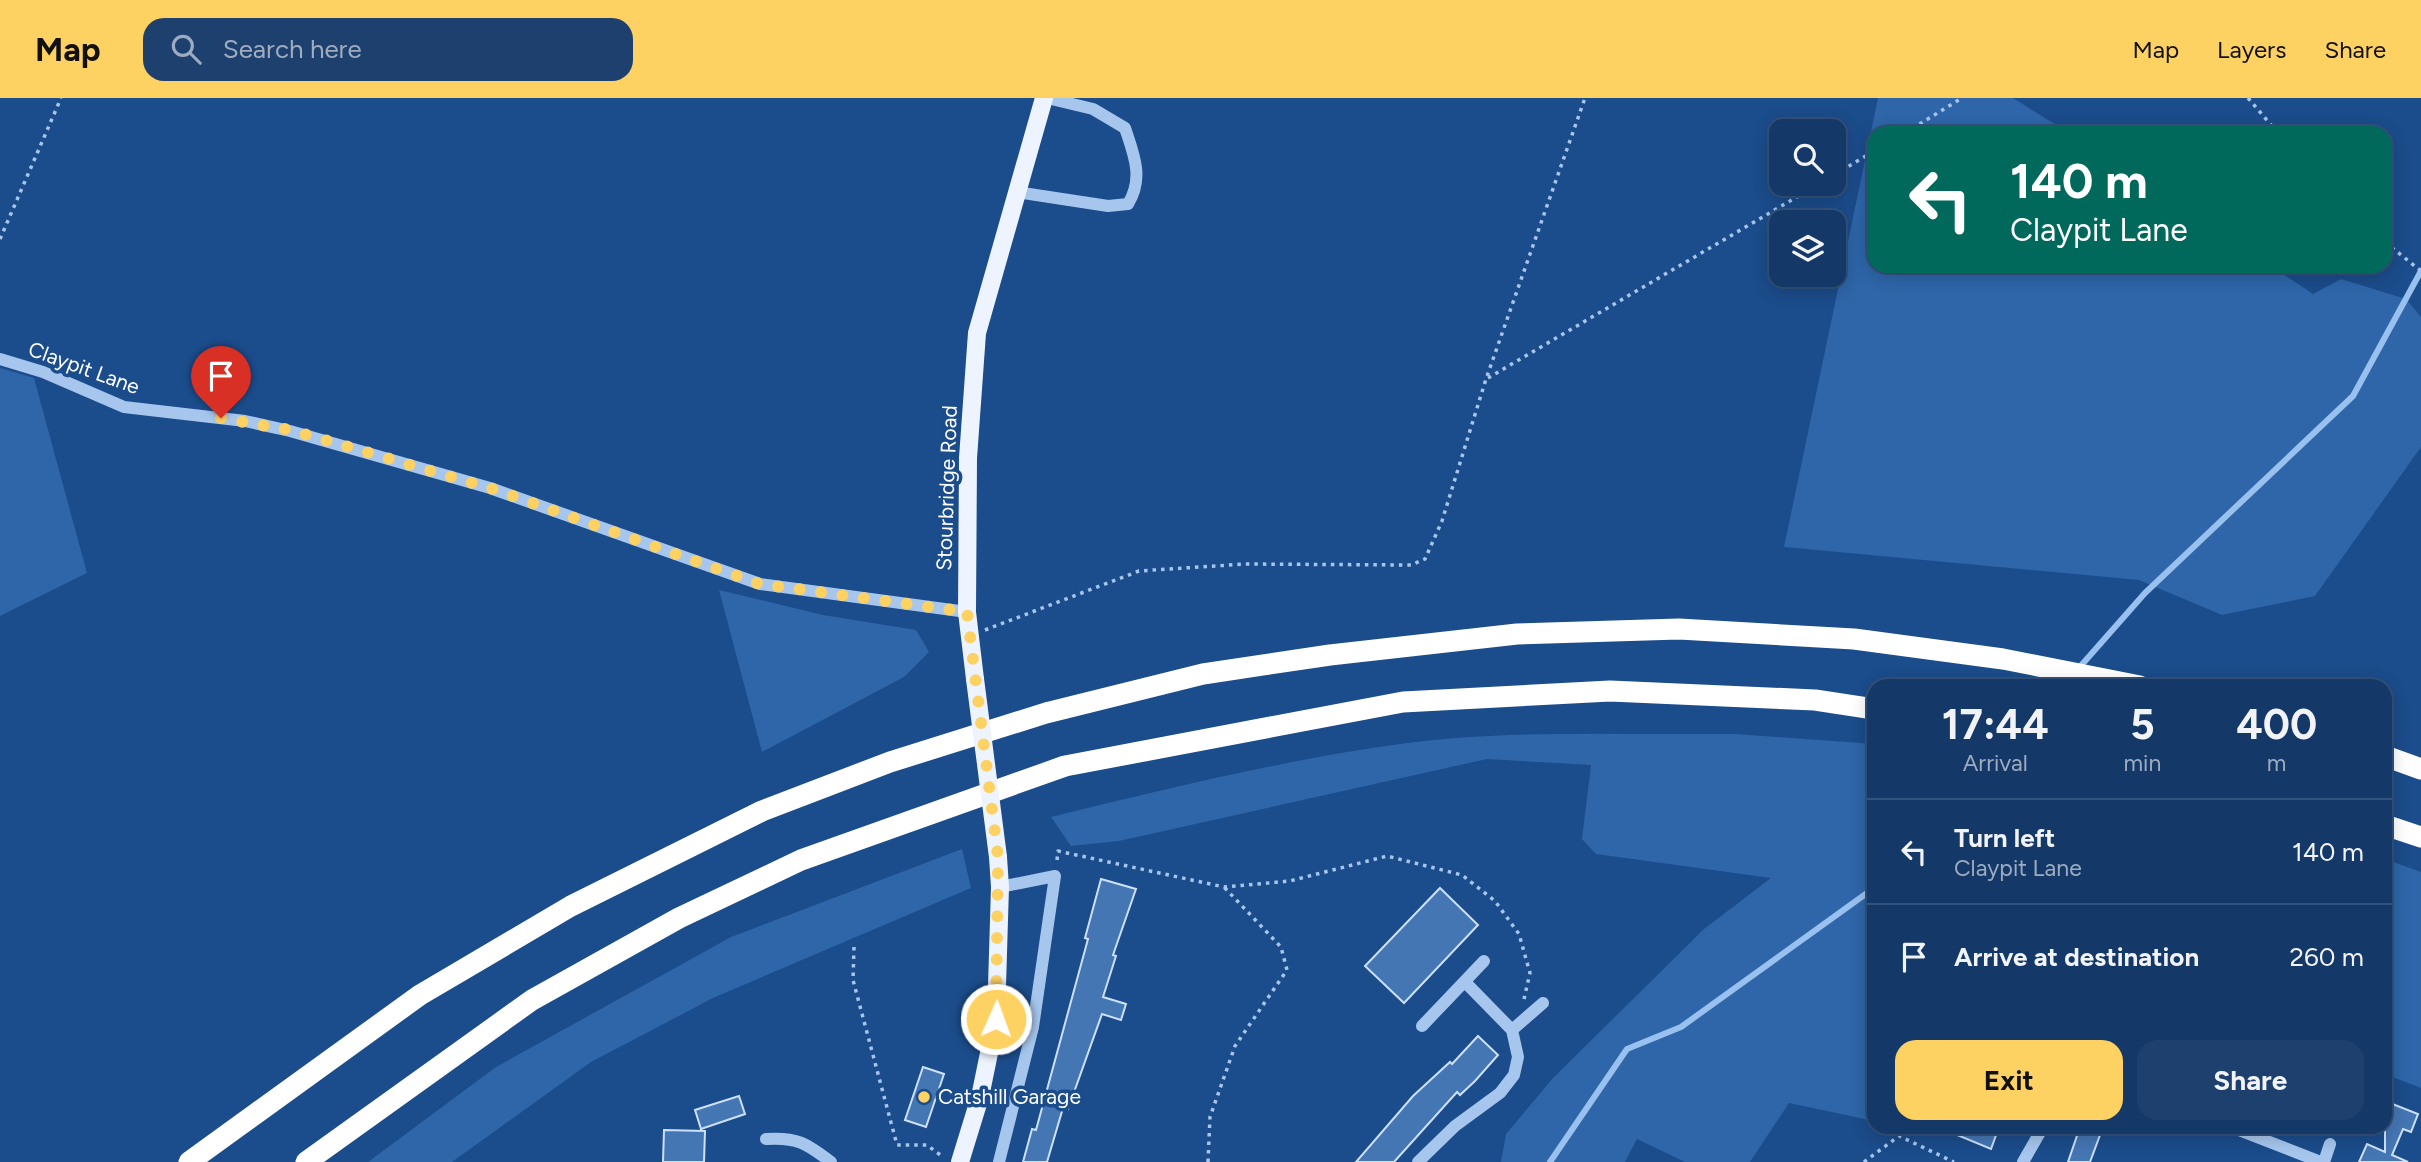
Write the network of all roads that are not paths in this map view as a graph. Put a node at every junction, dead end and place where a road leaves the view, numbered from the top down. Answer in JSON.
{"nodes":[{"id":1,"x":1046,"y":98,"type":"edge"},
{"id":2,"x":1016,"y":192,"type":"junction"},
{"id":3,"x":0,"y":359,"type":"edge"},
{"id":4,"x":967,"y":612,"type":"junction"},
{"id":5,"x":2104,"y":679,"type":"edge"},
{"id":6,"x":1867,"y":708,"type":"edge"},
{"id":7,"x":2392,"y":759,"type":"edge"},
{"id":8,"x":2421,"y":769,"type":"edge"},
{"id":9,"x":2392,"y":827,"type":"edge"},
{"id":10,"x":2421,"y":837,"type":"edge"},
{"id":11,"x":1000,"y":887,"type":"junction"},
{"id":12,"x":1484,"y":961,"type":"dead end"},
{"id":13,"x":1465,"y":982,"type":"junction"},
{"id":14,"x":1543,"y":1003,"type":"dead end"},
{"id":15,"x":1422,"y":1026,"type":"dead end"},
{"id":16,"x":1513,"y":1030,"type":"junction"},
{"id":17,"x":2039,"y":1134,"type":"edge"},
{"id":18,"x":2249,"y":1134,"type":"edge"},
{"id":19,"x":766,"y":1139,"type":"dead end"},
{"id":20,"x":2330,"y":1144,"type":"dead end"},
{"id":21,"x":189,"y":1162,"type":"edge"},
{"id":22,"x":306,"y":1162,"type":"edge"},
{"id":23,"x":831,"y":1162,"type":"edge"},
{"id":24,"x":960,"y":1162,"type":"edge"},
{"id":25,"x":999,"y":1162,"type":"edge"},
{"id":26,"x":1418,"y":1162,"type":"edge"},
{"id":27,"x":2023,"y":1162,"type":"edge"},
{"id":28,"x":2322,"y":1162,"type":"edge"}],
"edges":[{"from":1,"to":2,"type":"main road","name":"Stourbridge Road"},
{"from":1,"to":2,"type":"street"},
{"from":2,"to":4,"type":"main road","name":"Stourbridge Road"},
{"from":3,"to":4,"type":"street","name":"Claypit Lane"},
{"from":4,"to":11,"type":"main road","name":"Stourbridge Road","bridge":true},
{"from":5,"to":21,"type":"highway"},
{"from":6,"to":22,"type":"highway"},
{"from":7,"to":8,"type":"highway"},
{"from":9,"to":10,"type":"highway"},
{"from":11,"to":24,"type":"main road","name":"Stourbridge Road"},
{"from":11,"to":25,"type":"street"},
{"from":12,"to":13,"type":"street"},
{"from":13,"to":15,"type":"street"},
{"from":13,"to":16,"type":"street"},
{"from":14,"to":16,"type":"street"},
{"from":16,"to":26,"type":"street"},
{"from":17,"to":27,"type":"street"},
{"from":18,"to":28,"type":"street"},
{"from":19,"to":23,"type":"street"},
{"from":20,"to":28,"type":"street"}]}
